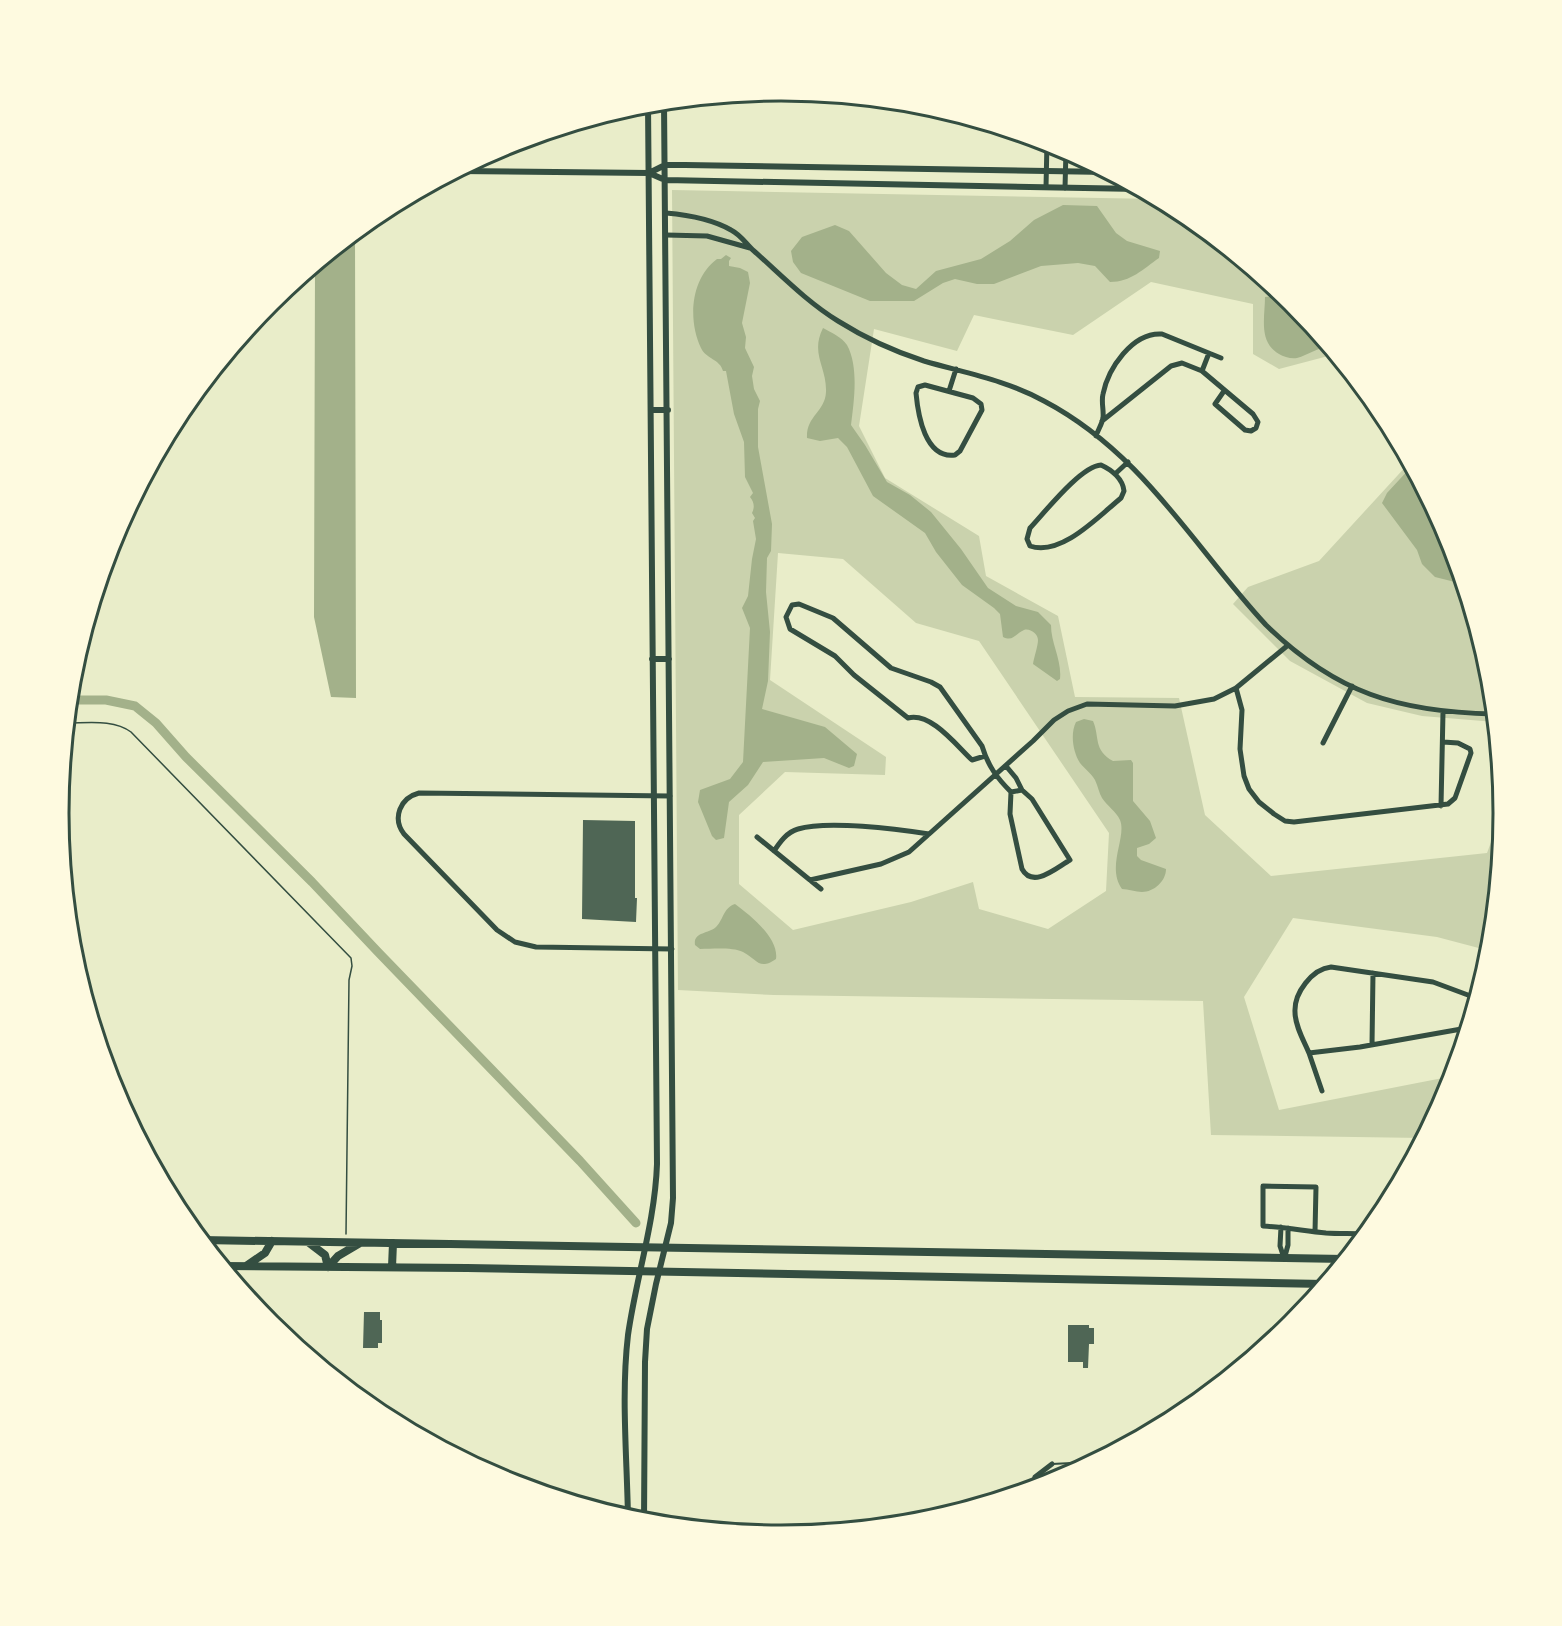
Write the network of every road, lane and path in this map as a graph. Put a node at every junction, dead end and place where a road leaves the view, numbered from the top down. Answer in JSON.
{"nodes":[{"id":1,"x":664,"y":111,"type":"edge"},
{"id":2,"x":648,"y":114,"type":"edge"},
{"id":3,"x":1047,"y":153,"type":"edge"},
{"id":4,"x":1066,"y":161,"type":"edge"},
{"id":5,"x":665,"y":165,"type":"junction"},
{"id":6,"x":472,"y":171,"type":"edge"},
{"id":7,"x":1046,"y":171,"type":"junction"},
{"id":8,"x":1066,"y":172,"type":"junction"},
{"id":9,"x":1091,"y":172,"type":"edge"},
{"id":10,"x":649,"y":173,"type":"junction"},
{"id":11,"x":665,"y":180,"type":"junction"},
{"id":12,"x":1046,"y":187,"type":"junction"},
{"id":13,"x":1065,"y":188,"type":"junction"},
{"id":14,"x":1124,"y":189,"type":"edge"},
{"id":15,"x":666,"y":213,"type":"junction"},
{"id":16,"x":666,"y":235,"type":"junction"},
{"id":17,"x":752,"y":249,"type":"junction"},
{"id":18,"x":1209,"y":353,"type":"junction"},
{"id":19,"x":1221,"y":358,"type":"dead end"},
{"id":20,"x":956,"y":369,"type":"junction"},
{"id":21,"x":1202,"y":371,"type":"junction"},
{"id":22,"x":949,"y":391,"type":"junction"},
{"id":23,"x":1224,"y":391,"type":"junction"},
{"id":24,"x":651,"y":410,"type":"junction"},
{"id":25,"x":668,"y":410,"type":"junction"},
{"id":26,"x":1102,"y":421,"type":"junction"},
{"id":27,"x":1096,"y":436,"type":"junction"},
{"id":28,"x":1128,"y":462,"type":"junction"},
{"id":29,"x":1115,"y":474,"type":"junction"},
{"id":30,"x":1287,"y":646,"type":"junction"},
{"id":31,"x":652,"y":659,"type":"junction"},
{"id":32,"x":669,"y":659,"type":"junction"},
{"id":33,"x":1352,"y":686,"type":"junction"},
{"id":34,"x":1236,"y":688,"type":"junction"},
{"id":35,"x":1443,"y":711,"type":"junction"},
{"id":36,"x":1486,"y":714,"type":"edge"},
{"id":37,"x":75,"y":723,"type":"edge"},
{"id":38,"x":1443,"y":742,"type":"junction"},
{"id":39,"x":1323,"y":743,"type":"dead end"},
{"id":40,"x":985,"y":756,"type":"junction"},
{"id":41,"x":1006,"y":765,"type":"junction"},
{"id":42,"x":995,"y":776,"type":"junction"},
{"id":43,"x":1022,"y":790,"type":"junction"},
{"id":44,"x":1011,"y":792,"type":"junction"},
{"id":45,"x":653,"y":796,"type":"junction"},
{"id":46,"x":670,"y":796,"type":"junction"},
{"id":47,"x":1441,"y":806,"type":"junction"},
{"id":48,"x":929,"y":834,"type":"junction"},
{"id":49,"x":757,"y":837,"type":"dead end"},
{"id":50,"x":774,"y":851,"type":"junction"},
{"id":51,"x":810,"y":880,"type":"junction"},
{"id":52,"x":820,"y":889,"type":"dead end"},
{"id":53,"x":655,"y":948,"type":"junction"},
{"id":54,"x":672,"y":949,"type":"junction"},
{"id":55,"x":1373,"y":973,"type":"junction"},
{"id":56,"x":1469,"y":996,"type":"edge"},
{"id":57,"x":1459,"y":1029,"type":"edge"},
{"id":58,"x":1372,"y":1045,"type":"junction"},
{"id":59,"x":1309,"y":1053,"type":"junction"},
{"id":60,"x":1322,"y":1091,"type":"dead end"},
{"id":61,"x":1281,"y":1227,"type":"junction"},
{"id":62,"x":1288,"y":1227,"type":"junction"},
{"id":63,"x":1316,"y":1232,"type":"junction"},
{"id":64,"x":346,"y":1233,"type":"dead end"},
{"id":65,"x":1355,"y":1234,"type":"edge"},
{"id":66,"x":212,"y":1240,"type":"edge"},
{"id":67,"x":272,"y":1241,"type":"junction"},
{"id":68,"x":308,"y":1242,"type":"junction"},
{"id":69,"x":362,"y":1243,"type":"junction"},
{"id":70,"x":393,"y":1243,"type":"junction"},
{"id":71,"x":646,"y":1247,"type":"junction"},
{"id":72,"x":665,"y":1248,"type":"junction"},
{"id":73,"x":1284,"y":1258,"type":"junction"},
{"id":74,"x":1335,"y":1259,"type":"edge"},
{"id":75,"x":233,"y":1266,"type":"edge"},
{"id":76,"x":246,"y":1266,"type":"junction"},
{"id":77,"x":328,"y":1267,"type":"junction"},
{"id":78,"x":392,"y":1267,"type":"junction"},
{"id":79,"x":641,"y":1272,"type":"junction"},
{"id":80,"x":659,"y":1272,"type":"junction"},
{"id":81,"x":1314,"y":1284,"type":"edge"},
{"id":82,"x":1071,"y":1463,"type":"edge"},
{"id":83,"x":1052,"y":1464,"type":"joint"},
{"id":84,"x":1035,"y":1478,"type":"edge"},
{"id":85,"x":627,"y":1508,"type":"edge"},
{"id":86,"x":644,"y":1511,"type":"edge"}],
"edges":[{"from":1,"to":5,"type":"street"},
{"from":2,"to":10,"type":"street"},
{"from":3,"to":7,"type":"street"},
{"from":4,"to":8,"type":"street"},
{"from":5,"to":7,"type":"street"},
{"from":5,"to":10,"type":"street"},
{"from":5,"to":11,"type":"street"},
{"from":6,"to":10,"type":"street"},
{"from":7,"to":8,"type":"street"},
{"from":7,"to":12,"type":"street"},
{"from":8,"to":9,"type":"street"},
{"from":8,"to":13,"type":"street"},
{"from":10,"to":11,"type":"street"},
{"from":10,"to":24,"type":"street"},
{"from":11,"to":12,"type":"street"},
{"from":11,"to":15,"type":"street"},
{"from":12,"to":13,"type":"street"},
{"from":13,"to":14,"type":"street"},
{"from":15,"to":16,"type":"street"},
{"from":15,"to":17,"type":"street"},
{"from":16,"to":17,"type":"street"},
{"from":16,"to":25,"type":"street"},
{"from":17,"to":20,"type":"street"},
{"from":18,"to":19,"type":"street"},
{"from":18,"to":21,"type":"street"},
{"from":18,"to":26,"type":"street"},
{"from":20,"to":22,"type":"street"},
{"from":20,"to":27,"type":"street"},
{"from":21,"to":23,"type":"street"},
{"from":21,"to":26,"type":"street"},
{"from":22,"to":22,"type":"street"},
{"from":23,"to":23,"type":"street"},
{"from":24,"to":25,"type":"street"},
{"from":24,"to":31,"type":"street"},
{"from":25,"to":32,"type":"street"},
{"from":26,"to":27,"type":"street"},
{"from":27,"to":28,"type":"street"},
{"from":28,"to":29,"type":"street"},
{"from":28,"to":30,"type":"street"},
{"from":29,"to":29,"type":"street"},
{"from":30,"to":33,"type":"street"},
{"from":30,"to":34,"type":"street"},
{"from":31,"to":32,"type":"street"},
{"from":31,"to":45,"type":"street"},
{"from":32,"to":46,"type":"street"},
{"from":33,"to":35,"type":"street"},
{"from":33,"to":39,"type":"street"},
{"from":34,"to":41,"type":"street"},
{"from":34,"to":47,"type":"street"},
{"from":35,"to":36,"type":"street"},
{"from":35,"to":38,"type":"street"},
{"from":37,"to":64,"type":"path"},
{"from":38,"to":47,"type":"street"},
{"from":38,"to":47,"type":"street"},
{"from":40,"to":40,"type":"street"},
{"from":40,"to":42,"type":"street"},
{"from":41,"to":42,"type":"street"},
{"from":41,"to":43,"type":"street"},
{"from":42,"to":44,"type":"street"},
{"from":42,"to":48,"type":"street"},
{"from":43,"to":44,"type":"street"},
{"from":43,"to":44,"type":"street"},
{"from":45,"to":46,"type":"street"},
{"from":45,"to":53,"type":"street"},
{"from":45,"to":53,"type":"street"},
{"from":46,"to":54,"type":"street"},
{"from":48,"to":50,"type":"street"},
{"from":48,"to":51,"type":"street"},
{"from":49,"to":50,"type":"street"},
{"from":50,"to":51,"type":"street"},
{"from":51,"to":52,"type":"street"},
{"from":53,"to":54,"type":"street"},
{"from":53,"to":71,"type":"street"},
{"from":54,"to":72,"type":"street"},
{"from":55,"to":56,"type":"street"},
{"from":55,"to":58,"type":"street"},
{"from":55,"to":59,"type":"street"},
{"from":57,"to":58,"type":"street"},
{"from":58,"to":59,"type":"street"},
{"from":59,"to":60,"type":"street"},
{"from":61,"to":62,"type":"street"},
{"from":61,"to":63,"type":"street"},
{"from":61,"to":73,"type":"street"},
{"from":62,"to":63,"type":"street"},
{"from":62,"to":73,"type":"street"},
{"from":63,"to":65,"type":"street"},
{"from":66,"to":67,"type":"main road"},
{"from":67,"to":68,"type":"main road"},
{"from":67,"to":76,"type":"main road"},
{"from":68,"to":69,"type":"main road"},
{"from":68,"to":77,"type":"main road"},
{"from":69,"to":70,"type":"main road"},
{"from":69,"to":77,"type":"main road"},
{"from":70,"to":71,"type":"main road"},
{"from":70,"to":78,"type":"main road"},
{"from":71,"to":72,"type":"main road"},
{"from":71,"to":79,"type":"street"},
{"from":72,"to":73,"type":"main road"},
{"from":72,"to":80,"type":"street"},
{"from":73,"to":74,"type":"main road"},
{"from":75,"to":76,"type":"main road"},
{"from":76,"to":77,"type":"main road"},
{"from":77,"to":78,"type":"main road"},
{"from":78,"to":79,"type":"main road"},
{"from":79,"to":80,"type":"main road"},
{"from":79,"to":85,"type":"street"},
{"from":80,"to":81,"type":"main road"},
{"from":80,"to":86,"type":"street"},
{"from":82,"to":83,"type":"lane"},
{"from":83,"to":84,"type":"street"}]}
